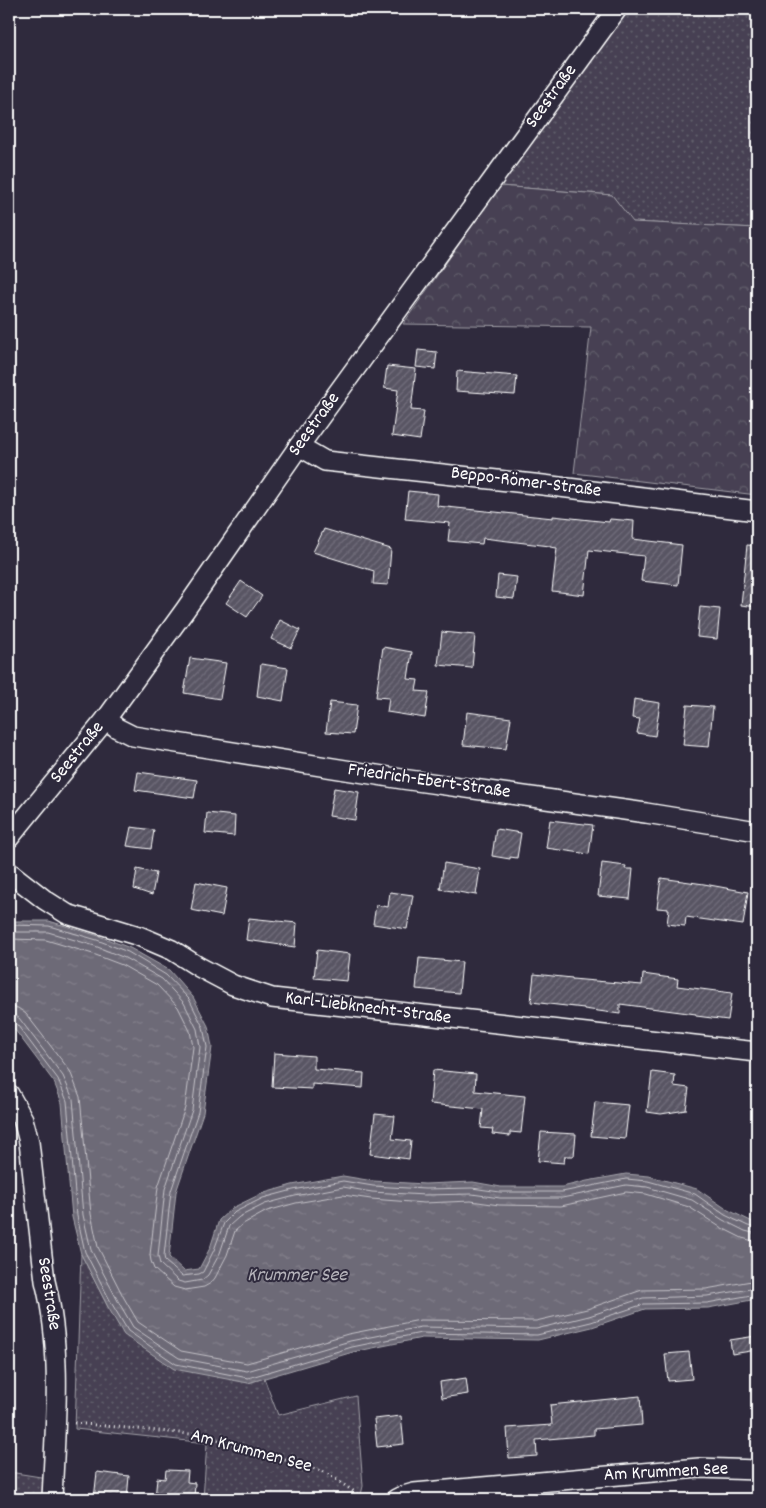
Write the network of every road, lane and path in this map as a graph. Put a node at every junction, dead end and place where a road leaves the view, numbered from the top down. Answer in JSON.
{"nodes":[{"id":1,"x":616,"y":9,"type":"edge"},
{"id":2,"x":299,"y":446,"type":"junction"},
{"id":3,"x":757,"y":511,"type":"edge"},
{"id":4,"x":106,"y":719,"type":"junction"},
{"id":5,"x":757,"y":831,"type":"edge"},
{"id":6,"x":9,"y":838,"type":"edge"},
{"id":7,"x":9,"y":872,"type":"edge"},
{"id":8,"x":757,"y":1052,"type":"edge"},
{"id":9,"x":9,"y":1094,"type":"edge"},
{"id":10,"x":71,"y":1423,"type":"dead end"},
{"id":11,"x":757,"y":1470,"type":"edge"},
{"id":12,"x":52,"y":1499,"type":"edge"},
{"id":13,"x":363,"y":1499,"type":"edge"},
{"id":14,"x":396,"y":1499,"type":"edge"}],
"edges":[{"from":1,"to":2,"type":"street","name":"Seestraße"},
{"from":2,"to":3,"type":"street","name":"Beppo-Römer-Straße"},
{"from":2,"to":4,"type":"street","name":"Seestraße"},
{"from":4,"to":5,"type":"street","name":"Friedrich-Ebert-Straße"},
{"from":4,"to":6,"type":"street","name":"Seestraße"},
{"from":7,"to":8,"type":"street","name":"Karl-Liebknecht-Straße"},
{"from":9,"to":12,"type":"street","name":"Seestraße"},
{"from":10,"to":13,"type":"path","name":"Am Krummen See"},
{"from":11,"to":14,"type":"street","name":"Am Krummen See"}]}
